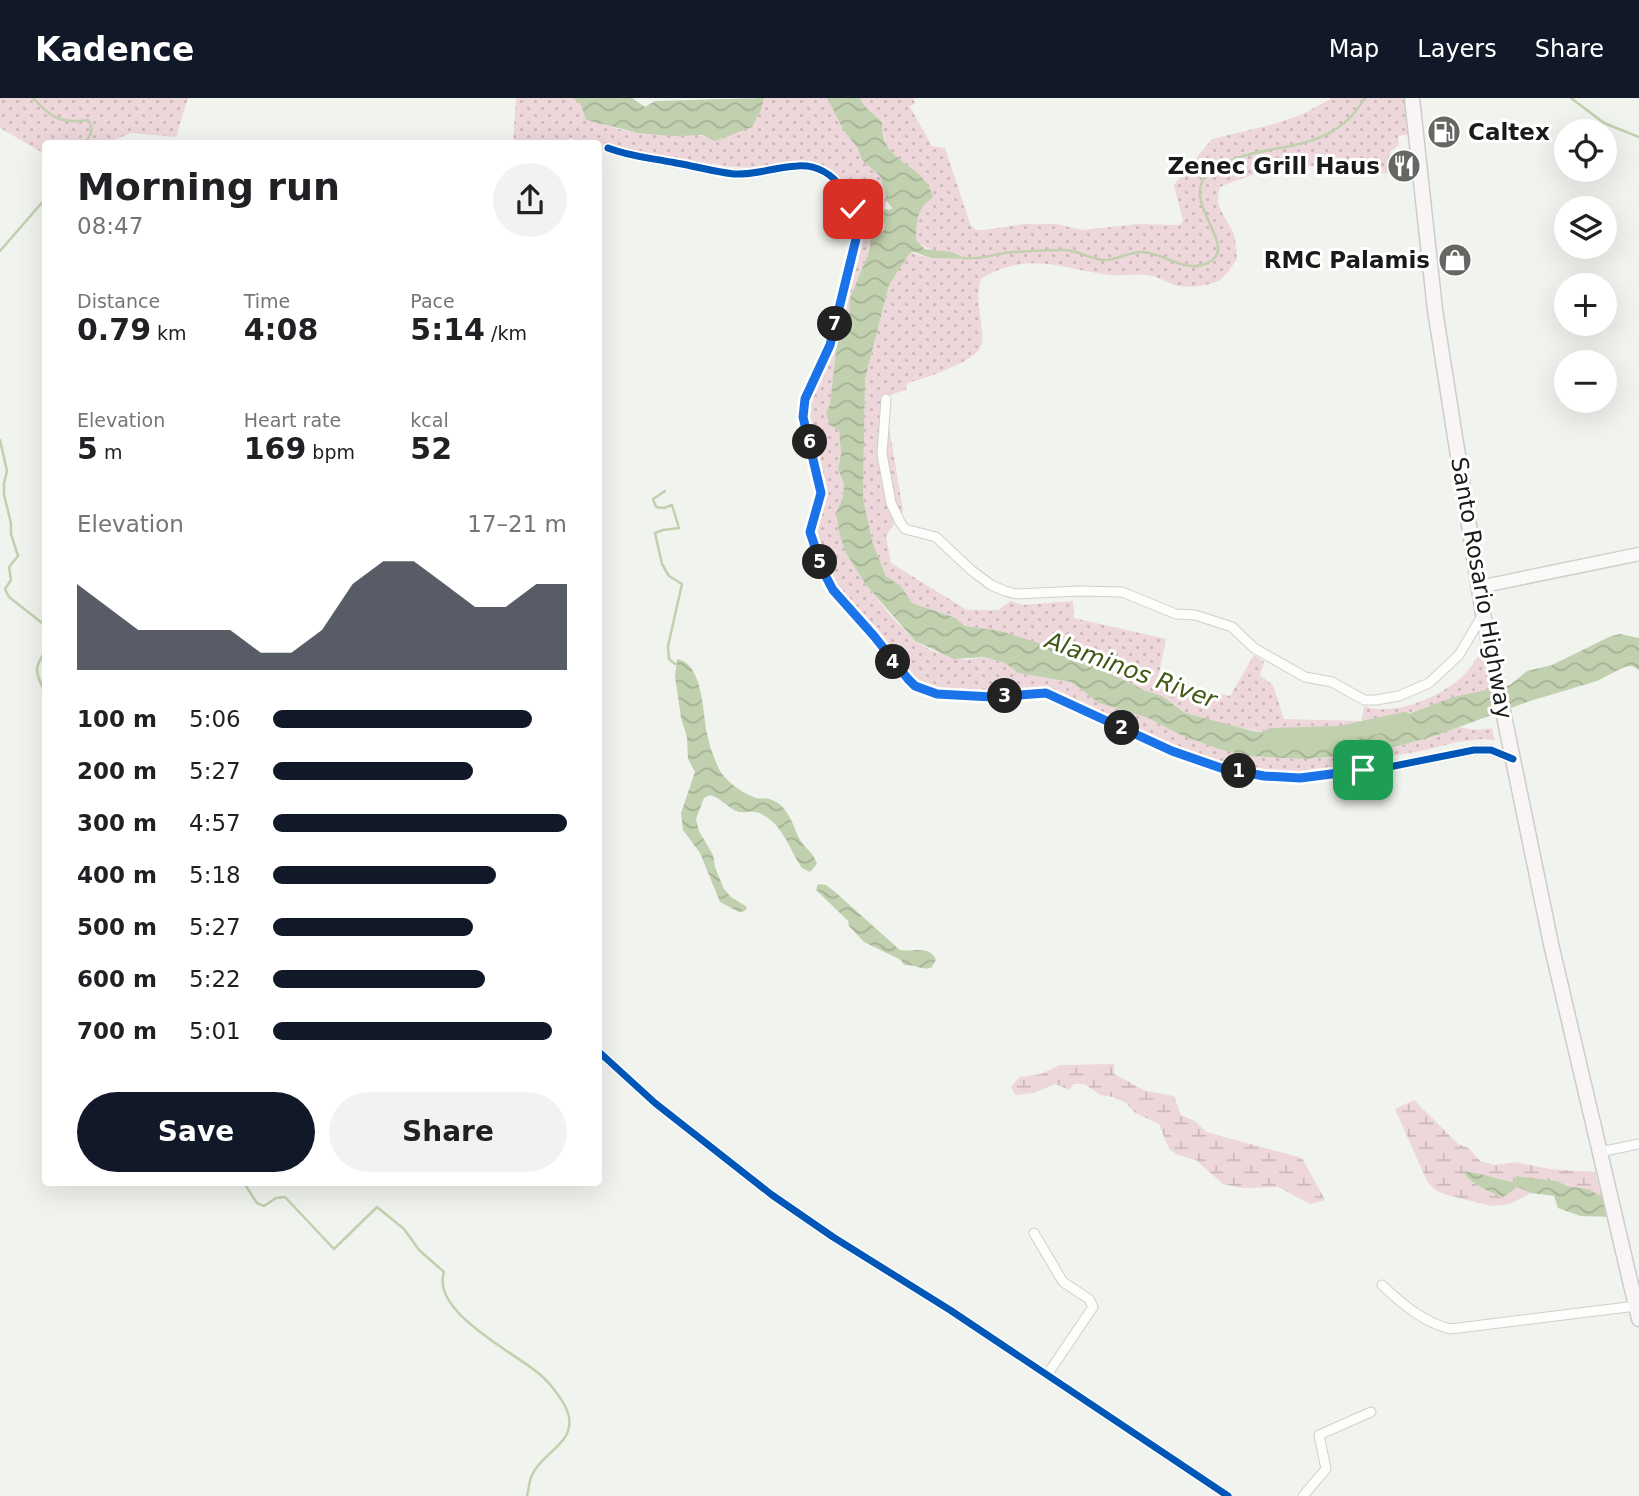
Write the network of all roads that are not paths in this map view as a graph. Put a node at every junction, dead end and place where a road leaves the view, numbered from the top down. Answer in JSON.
{"nodes":[{"id":1,"x":1412,"y":98,"type":"edge"},
{"id":2,"x":608,"y":148,"type":"dead end"},
{"id":3,"x":887,"y":399,"type":"dead end"},
{"id":4,"x":1639,"y":554,"type":"edge"},
{"id":5,"x":1479,"y":587,"type":"junction"},
{"id":6,"x":1483,"y":614,"type":"junction"},
{"id":7,"x":1513,"y":759,"type":"junction"},
{"id":8,"x":602,"y":1055,"type":"edge"},
{"id":9,"x":1639,"y":1144,"type":"edge"},
{"id":10,"x":1600,"y":1152,"type":"junction"},
{"id":11,"x":1034,"y":1233,"type":"dead end"},
{"id":12,"x":1382,"y":1285,"type":"dead end"},
{"id":13,"x":1637,"y":1313,"type":"edge"},
{"id":14,"x":1047,"y":1376,"type":"junction"},
{"id":15,"x":1371,"y":1412,"type":"dead end"},
{"id":16,"x":1228,"y":1496,"type":"edge"},
{"id":17,"x":1303,"y":1496,"type":"edge"}],
"edges":[{"from":1,"to":5,"type":"main road","name":"Santo Rosario Highway"},
{"from":2,"to":7,"type":"street"},
{"from":3,"to":6,"type":"street"},
{"from":4,"to":5,"type":"street"},
{"from":5,"to":6,"type":"main road","name":"Santo Rosario Highway"},
{"from":6,"to":7,"type":"main road","name":"Santo Rosario Highway"},
{"from":7,"to":10,"type":"main road","name":"Santo Rosario Highway"},
{"from":8,"to":14,"type":"street"},
{"from":9,"to":10,"type":"street"},
{"from":10,"to":13,"type":"main road","name":"Santo Rosario Highway"},
{"from":11,"to":14,"type":"street"},
{"from":12,"to":13,"type":"street"},
{"from":14,"to":16,"type":"street"},
{"from":15,"to":17,"type":"street"}]}
